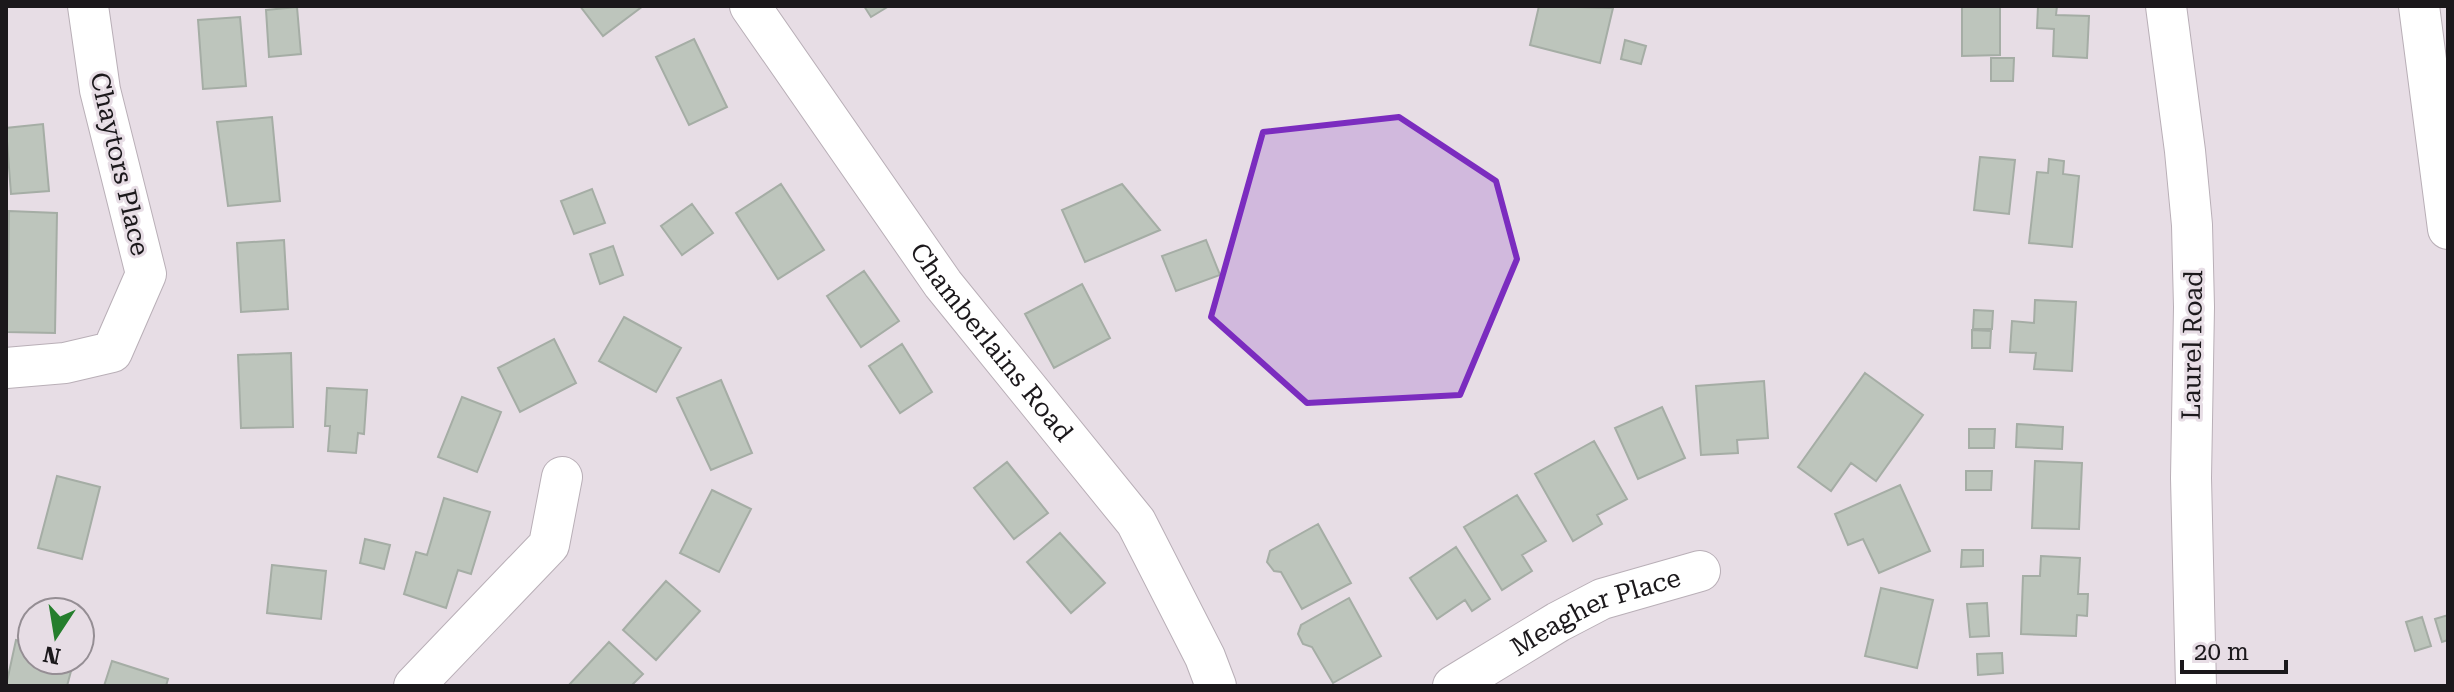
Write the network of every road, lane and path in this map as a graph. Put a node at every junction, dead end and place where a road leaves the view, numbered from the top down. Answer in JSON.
{"nodes":[{"id":1,"x":88,"y":6,"type":"edge"},
{"id":2,"x":750,"y":6,"type":"edge"},
{"id":3,"x":2166,"y":6,"type":"edge"},
{"id":4,"x":2419,"y":6,"type":"edge"},
{"id":5,"x":2448,"y":229,"type":"edge"},
{"id":6,"x":6,"y":368,"type":"edge"},
{"id":7,"x":562,"y":477,"type":"dead end"},
{"id":8,"x":1700,"y":571,"type":"dead end"},
{"id":9,"x":414,"y":686,"type":"edge"},
{"id":10,"x":1216,"y":686,"type":"edge"},
{"id":11,"x":1453,"y":686,"type":"edge"},
{"id":12,"x":2196,"y":686,"type":"edge"}],
"edges":[{"from":1,"to":6,"type":"street","name":"Chaytors Place"},
{"from":2,"to":10,"type":"street","name":"Chamberlains Road"},
{"from":3,"to":12,"type":"street","name":"Laurel Road"},
{"from":4,"to":5,"type":"street"},
{"from":7,"to":9,"type":"street"},
{"from":8,"to":11,"type":"street","name":"Meagher Place"}]}
